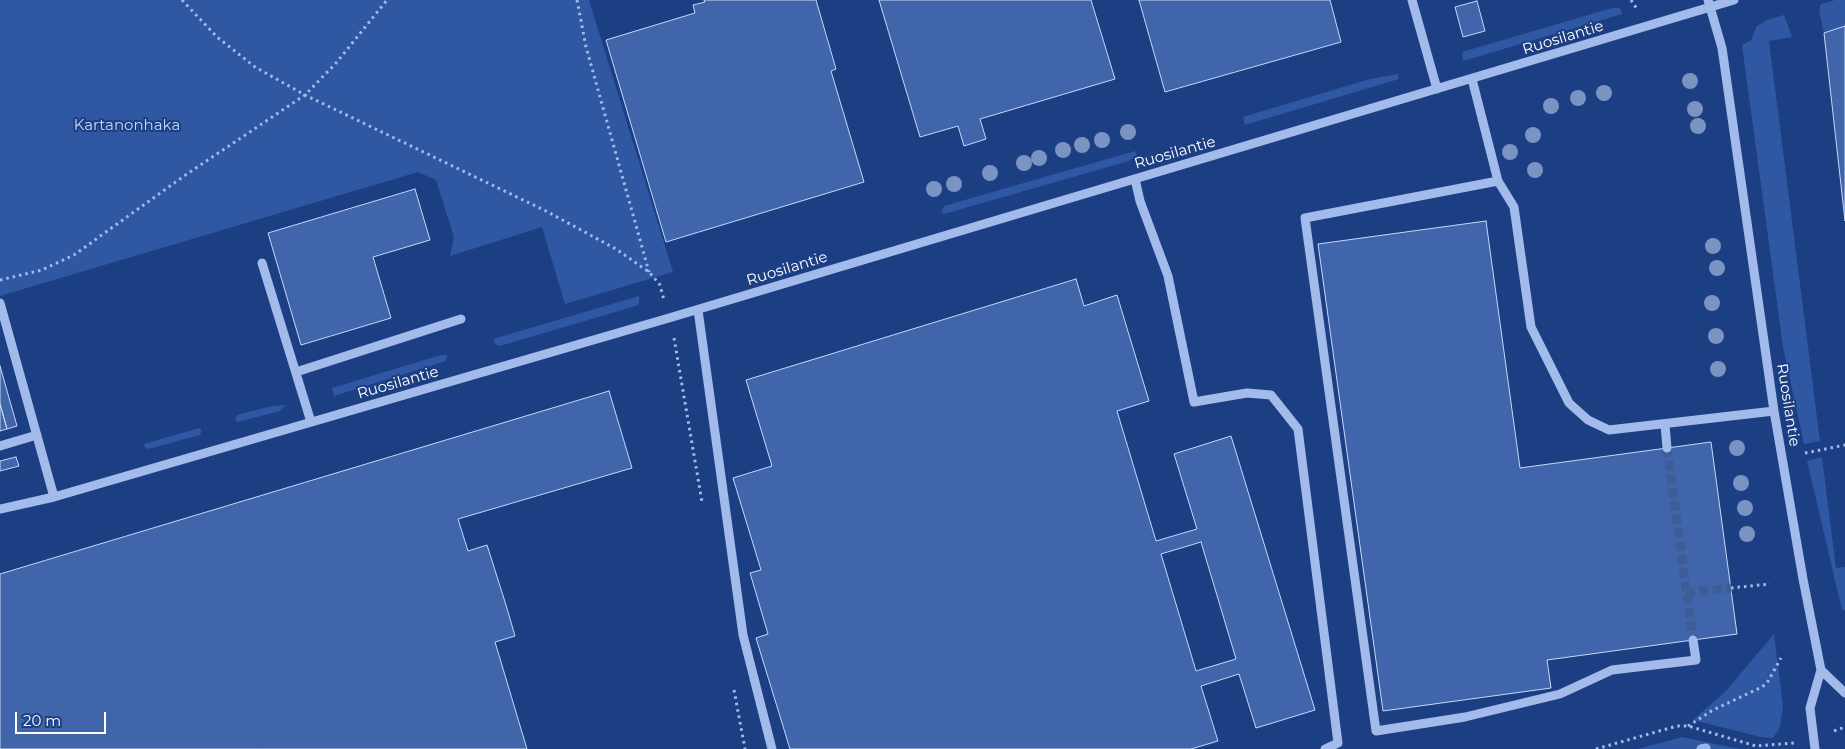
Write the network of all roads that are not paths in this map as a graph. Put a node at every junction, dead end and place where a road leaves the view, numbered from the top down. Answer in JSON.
{"nodes":[{"id":1,"x":1412,"y":0,"type":"edge"},
{"id":2,"x":1734,"y":0,"type":"edge"},
{"id":3,"x":1709,"y":4,"type":"edge"},
{"id":4,"x":1472,"y":79,"type":"junction"},
{"id":5,"x":1438,"y":89,"type":"junction"},
{"id":6,"x":1135,"y":179,"type":"junction"},
{"id":7,"x":1498,"y":181,"type":"junction"},
{"id":8,"x":262,"y":263,"type":"dead end"},
{"id":9,"x":0,"y":303,"type":"edge"},
{"id":10,"x":698,"y":310,"type":"junction"},
{"id":11,"x":462,"y":319,"type":"dead end"},
{"id":12,"x":296,"y":372,"type":"junction"},
{"id":13,"x":1774,"y":411,"type":"junction"},
{"id":14,"x":311,"y":422,"type":"junction"},
{"id":15,"x":1665,"y":425,"type":"junction"},
{"id":16,"x":37,"y":435,"type":"junction"},
{"id":17,"x":0,"y":446,"type":"edge"},
{"id":18,"x":1668,"y":448,"type":"tunnel mouth"},
{"id":19,"x":54,"y":497,"type":"junction"},
{"id":20,"x":0,"y":509,"type":"edge"},
{"id":21,"x":1693,"y":640,"type":"tunnel mouth"},
{"id":22,"x":1821,"y":670,"type":"junction"},
{"id":23,"x":1845,"y":693,"type":"edge"},
{"id":24,"x":772,"y":749,"type":"edge"},
{"id":25,"x":1325,"y":749,"type":"edge"},
{"id":26,"x":1815,"y":749,"type":"edge"}],
"edges":[{"from":1,"to":5,"type":"street"},
{"from":2,"to":3,"type":"street"},
{"from":3,"to":4,"type":"street","name":"Ruosilantie"},
{"from":3,"to":13,"type":"street","name":"Ruosilantie"},
{"from":4,"to":5,"type":"street","name":"Ruosilantie"},
{"from":4,"to":7,"type":"street"},
{"from":5,"to":6,"type":"street","name":"Ruosilantie"},
{"from":6,"to":10,"type":"street","name":"Ruosilantie"},
{"from":6,"to":25,"type":"street"},
{"from":7,"to":15,"type":"street"},
{"from":7,"to":21,"type":"street"},
{"from":8,"to":12,"type":"street"},
{"from":9,"to":16,"type":"street"},
{"from":10,"to":14,"type":"street","name":"Ruosilantie"},
{"from":10,"to":24,"type":"street"},
{"from":11,"to":12,"type":"street"},
{"from":12,"to":14,"type":"street"},
{"from":13,"to":15,"type":"street"},
{"from":13,"to":22,"type":"street","name":"Ruosilantie"},
{"from":14,"to":19,"type":"street","name":"Ruosilantie"},
{"from":15,"to":18,"type":"street"},
{"from":16,"to":17,"type":"street"},
{"from":16,"to":19,"type":"street"},
{"from":19,"to":20,"type":"street","name":"Ruosilantie"},
{"from":22,"to":23,"type":"street"},
{"from":22,"to":26,"type":"street","name":"Ruosilantie"}]}
